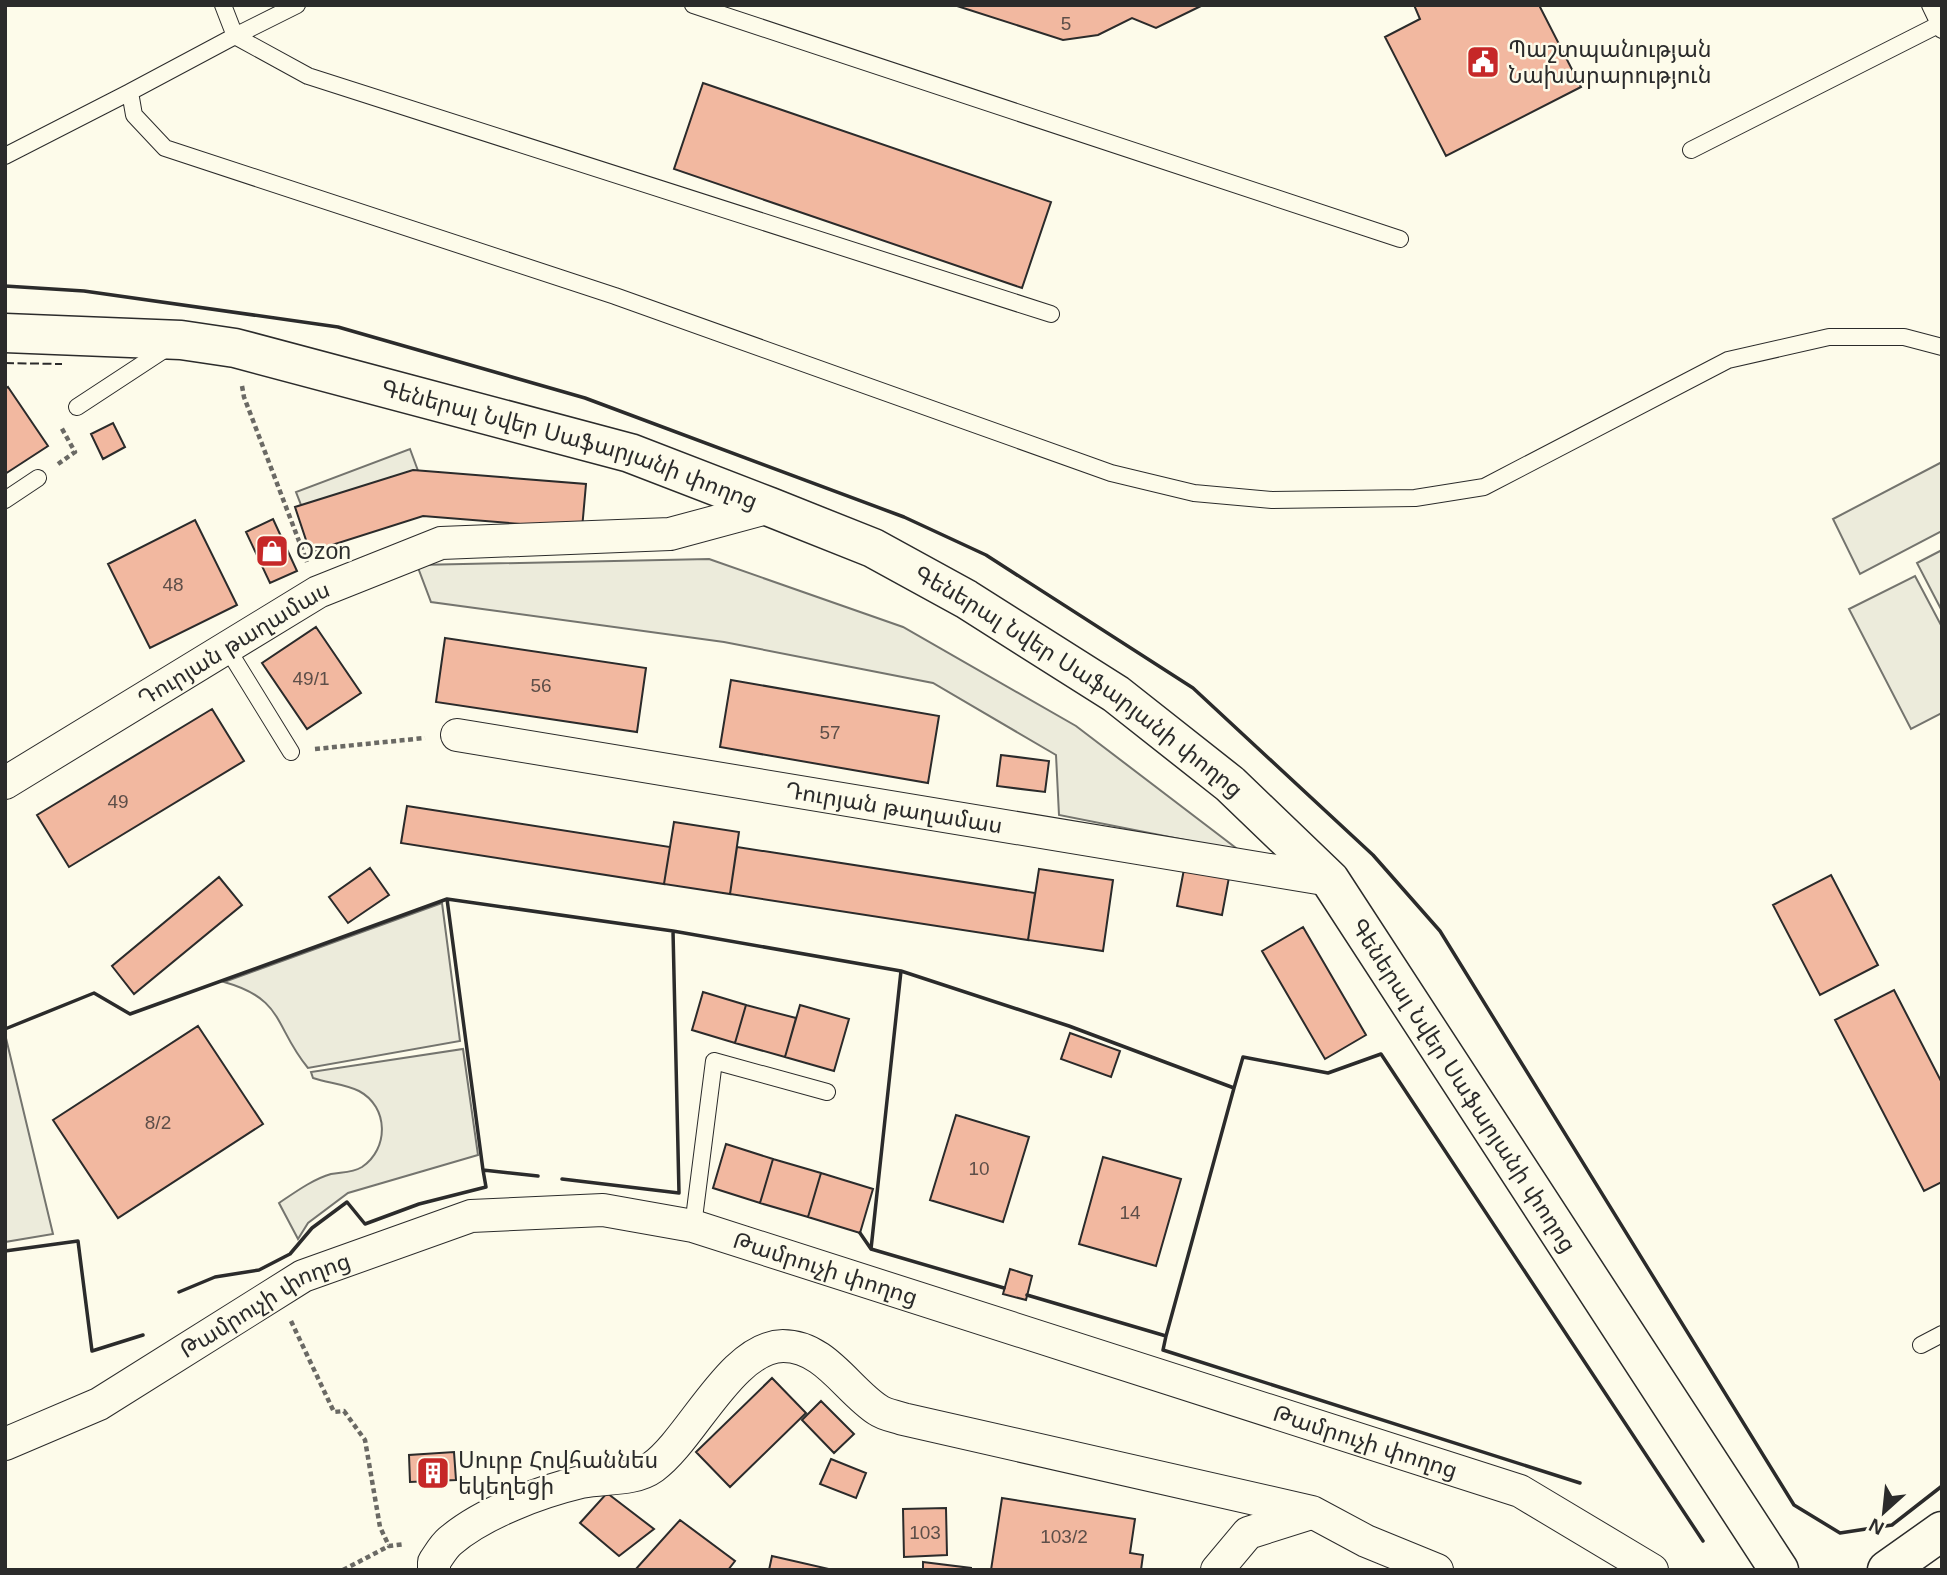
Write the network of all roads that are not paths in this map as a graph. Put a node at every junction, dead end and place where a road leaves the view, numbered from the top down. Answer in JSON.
{"nodes":[{"id":1,"x":223,"y":5,"type":"edge"},
{"id":2,"x":297,"y":5,"type":"edge"},
{"id":3,"x":693,"y":5,"type":"edge"},
{"id":4,"x":1930,"y":5,"type":"edge"},
{"id":5,"x":1941,"y":25,"type":"edge"},
{"id":6,"x":235,"y":36,"type":"junction"},
{"id":7,"x":130,"y":92,"type":"junction"},
{"id":8,"x":1691,"y":150,"type":"dead end"},
{"id":9,"x":5,"y":156,"type":"edge"},
{"id":10,"x":1400,"y":239,"type":"dead end"},
{"id":11,"x":1051,"y":314,"type":"dead end"},
{"id":12,"x":5,"y":333,"type":"edge"},
{"id":13,"x":181,"y":340,"type":"junction"},
{"id":14,"x":1942,"y":347,"type":"edge"},
{"id":15,"x":77,"y":407,"type":"road end"},
{"id":16,"x":38,"y":478,"type":"road end"},
{"id":17,"x":5,"y":500,"type":"edge"},
{"id":18,"x":770,"y":507,"type":"junction"},
{"id":19,"x":227,"y":648,"type":"junction"},
{"id":20,"x":457,"y":735,"type":"road end"},
{"id":21,"x":291,"y":752,"type":"road end"},
{"id":22,"x":5,"y":783,"type":"edge"},
{"id":23,"x":1330,"y":880,"type":"junction"},
{"id":24,"x":827,"y":1092,"type":"dead end"},
{"id":25,"x":693,"y":1226,"type":"junction"},
{"id":26,"x":1942,"y":1334,"type":"edge"},
{"id":27,"x":1922,"y":1345,"type":"dead end"},
{"id":28,"x":5,"y":1444,"type":"edge"},
{"id":29,"x":1312,"y":1512,"type":"junction"},
{"id":30,"x":1942,"y":1531,"type":"edge"},
{"id":31,"x":1366,"y":1555,"type":"edge"},
{"id":32,"x":441,"y":1556,"type":"edge"},
{"id":33,"x":1217,"y":1570,"type":"edge"},
{"id":34,"x":1437,"y":1570,"type":"edge"},
{"id":35,"x":1652,"y":1570,"type":"edge"},
{"id":36,"x":1779,"y":1570,"type":"edge"},
{"id":37,"x":1887,"y":1570,"type":"edge"}],
"edges":[{"from":1,"to":6,"type":"lane"},
{"from":2,"to":6,"type":"lane"},
{"from":3,"to":10,"type":"lane"},
{"from":4,"to":5,"type":"lane"},
{"from":5,"to":8,"type":"lane"},
{"from":6,"to":7,"type":"lane"},
{"from":6,"to":11,"type":"lane"},
{"from":7,"to":9,"type":"lane"},
{"from":7,"to":14,"type":"lane"},
{"from":12,"to":13,"type":"street","name":"Գեներալ Նվեր Սաֆարյանի փողոց"},
{"from":13,"to":15,"type":"lane"},
{"from":13,"to":18,"type":"street","name":"Գեներալ Նվեր Սաֆարյանի փողոց"},
{"from":16,"to":17,"type":"lane"},
{"from":18,"to":19,"type":"street","name":"Դուրյան թաղամաս"},
{"from":18,"to":23,"type":"street","name":"Գեներալ Նվեր Սաֆարյանի փողոց"},
{"from":19,"to":21,"type":"lane"},
{"from":19,"to":22,"type":"street","name":"Դուրյան թաղամաս"},
{"from":20,"to":23,"type":"street","name":"Դուրյան թաղամաս"},
{"from":23,"to":36,"type":"street","name":"Գեներալ Նվեր Սաֆարյանի փողոց"},
{"from":24,"to":25,"type":"lane"},
{"from":25,"to":28,"type":"street","name":"Թամրուչի փողոց"},
{"from":25,"to":35,"type":"street","name":"Թամրուչի փողոց"},
{"from":26,"to":27,"type":"lane"},
{"from":29,"to":31,"type":"street"},
{"from":29,"to":32,"type":"street"},
{"from":29,"to":33,"type":"street"},
{"from":30,"to":37,"type":"street"},
{"from":31,"to":34,"type":"street"}]}
